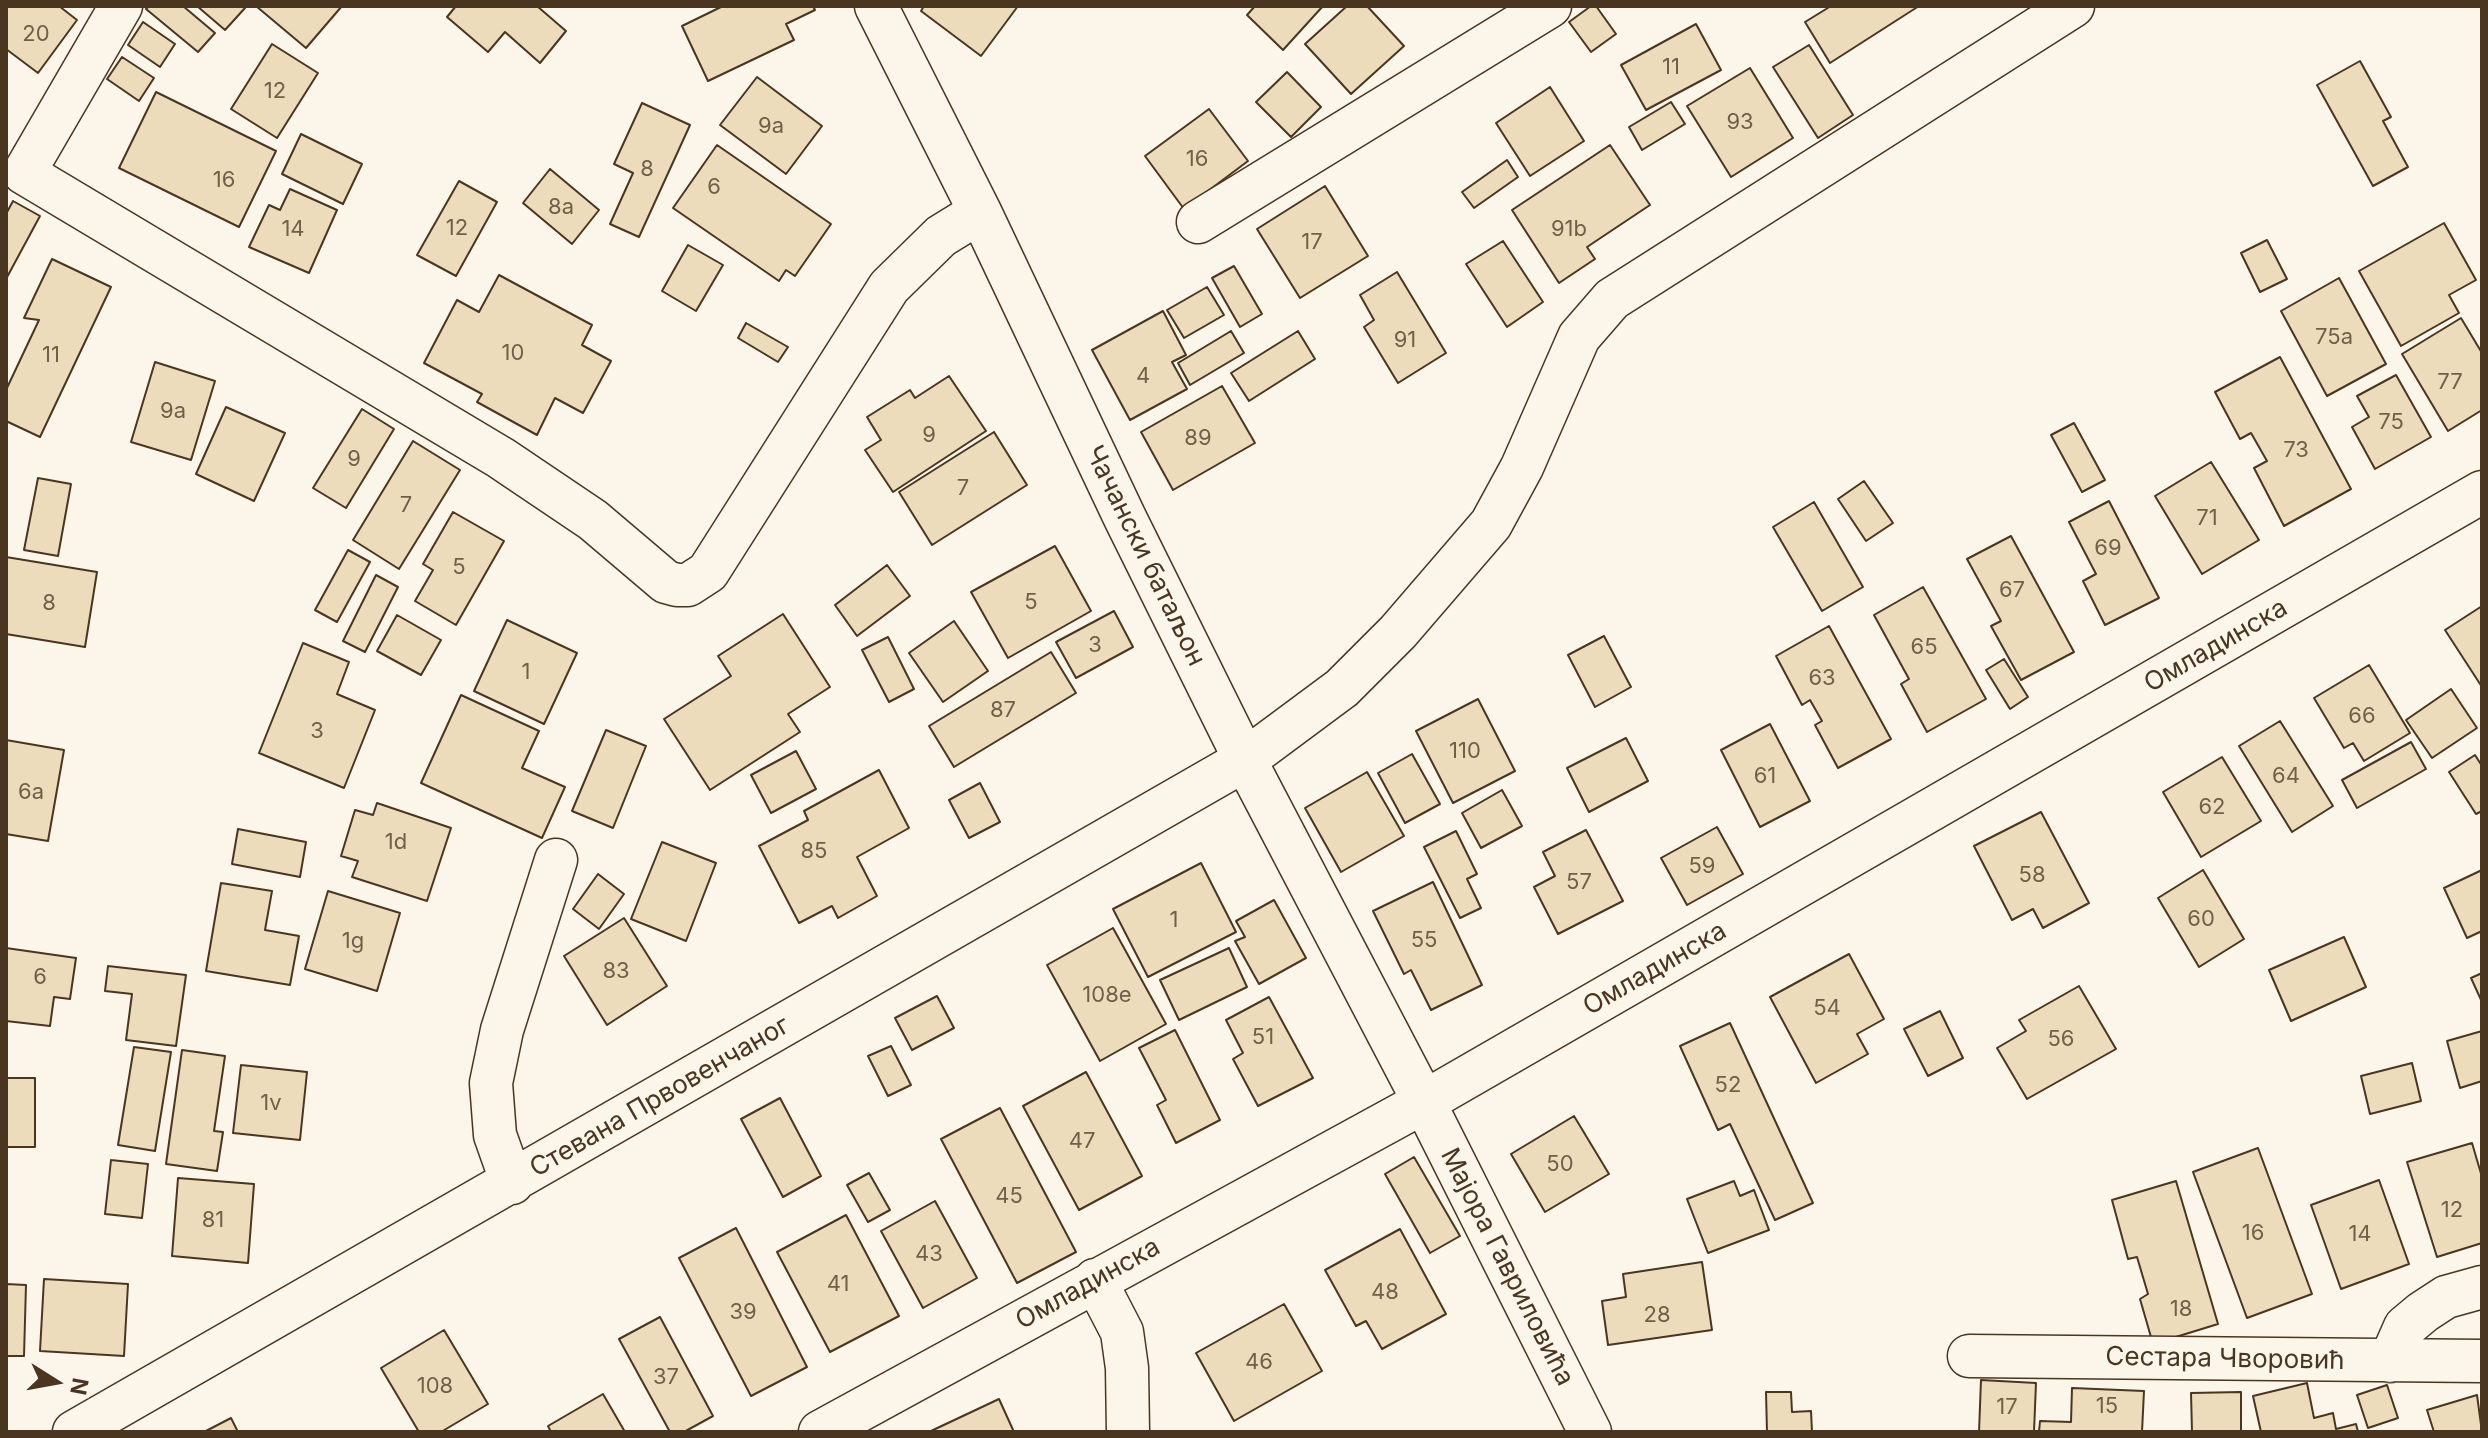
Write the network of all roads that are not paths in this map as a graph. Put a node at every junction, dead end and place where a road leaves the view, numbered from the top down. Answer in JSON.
{"nodes":[{"id":1,"x":121,"y":6,"type":"edge"},
{"id":2,"x":876,"y":6,"type":"edge"},
{"id":3,"x":1550,"y":6,"type":"edge"},
{"id":4,"x":2073,"y":6,"type":"edge"},
{"id":5,"x":980,"y":212,"type":"junction"},
{"id":6,"x":1198,"y":222,"type":"dead end"},
{"id":7,"x":2482,"y":492,"type":"edge"},
{"id":8,"x":1245,"y":760,"type":"junction"},
{"id":9,"x":556,"y":860,"type":"dead end"},
{"id":10,"x":1424,"y":1102,"type":"junction"},
{"id":11,"x":512,"y":1183,"type":"junction"},
{"id":12,"x":1095,"y":1280,"type":"junction"},
{"id":13,"x":2482,"y":1287,"type":"edge"},
{"id":14,"x":1969,"y":1356,"type":"dead end"},
{"id":15,"x":2390,"y":1361,"type":"junction"},
{"id":16,"x":2482,"y":1361,"type":"edge"},
{"id":17,"x":74,"y":1432,"type":"edge"},
{"id":18,"x":820,"y":1432,"type":"edge"},
{"id":19,"x":1128,"y":1432,"type":"edge"},
{"id":20,"x":1590,"y":1432,"type":"edge"}],
"edges":[{"from":1,"to":5,"type":"street"},
{"from":2,"to":5,"type":"street","name":"Чачански батаљон"},
{"from":3,"to":6,"type":"street"},
{"from":4,"to":8,"type":"street","name":"Стевана Првовенчаног"},
{"from":5,"to":8,"type":"street","name":"Чачански батаљон"},
{"from":7,"to":10,"type":"street","name":"Омладинска"},
{"from":8,"to":10,"type":"street","name":"Чачански батаљон"},
{"from":8,"to":11,"type":"street","name":"Стевана Првовенчаног"},
{"from":9,"to":11,"type":"street"},
{"from":10,"to":12,"type":"street","name":"Омладинска"},
{"from":10,"to":20,"type":"street","name":"Мајора Гавриловића"},
{"from":11,"to":17,"type":"street","name":"Стевана Првовенчаног"},
{"from":12,"to":18,"type":"street","name":"Омладинска"},
{"from":12,"to":19,"type":"street"},
{"from":13,"to":15,"type":"street"},
{"from":14,"to":15,"type":"street","name":"Сестара Чворовић"},
{"from":15,"to":16,"type":"street","name":"Сестара Чворовић"}]}
